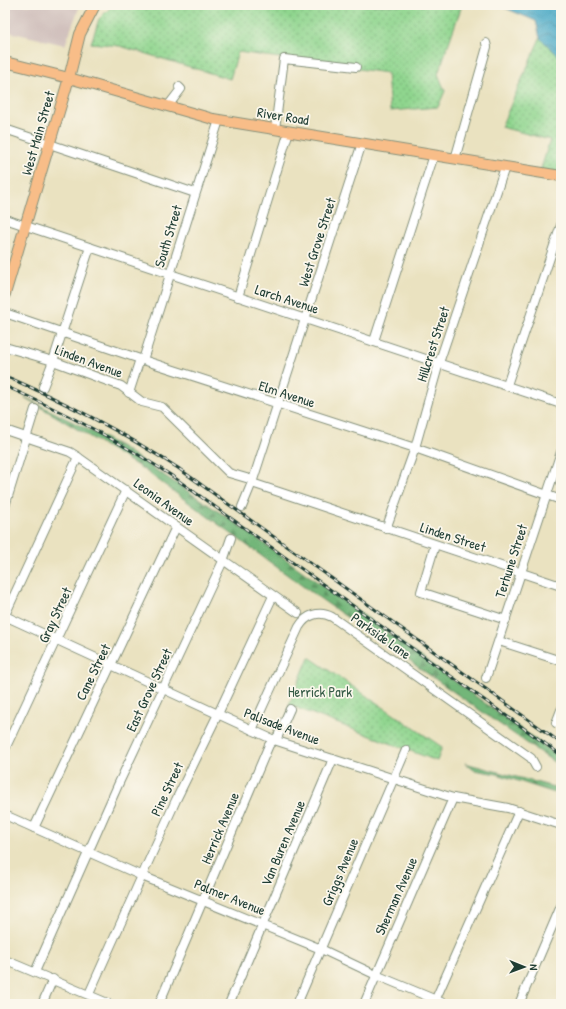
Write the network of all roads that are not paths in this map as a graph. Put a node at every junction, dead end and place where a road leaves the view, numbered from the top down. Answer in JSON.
{"nodes":[{"id":1,"x":94,"y":5,"type":"edge"},
{"id":2,"x":486,"y":43,"type":"dead end"},
{"id":3,"x":5,"y":62,"type":"edge"},
{"id":4,"x":356,"y":67,"type":"dead end"},
{"id":5,"x":69,"y":78,"type":"junction"},
{"id":6,"x":178,"y":87,"type":"dead end"},
{"id":7,"x":168,"y":106,"type":"junction"},
{"id":8,"x":219,"y":120,"type":"junction"},
{"id":9,"x":5,"y":129,"type":"edge"},
{"id":10,"x":275,"y":129,"type":"junction"},
{"id":11,"x":289,"y":131,"type":"junction"},
{"id":12,"x":50,"y":143,"type":"junction"},
{"id":13,"x":362,"y":143,"type":"junction"},
{"id":14,"x":434,"y":155,"type":"junction"},
{"id":15,"x":455,"y":158,"type":"junction"},
{"id":16,"x":505,"y":167,"type":"junction"},
{"id":17,"x":561,"y":176,"type":"edge"},
{"id":18,"x":195,"y":192,"type":"junction"},
{"id":19,"x":5,"y":219,"type":"edge"},
{"id":20,"x":561,"y":225,"type":"edge"},
{"id":21,"x":26,"y":226,"type":"junction"},
{"id":22,"x":90,"y":247,"type":"junction"},
{"id":23,"x":171,"y":274,"type":"junction"},
{"id":24,"x":5,"y":294,"type":"edge"},
{"id":25,"x":238,"y":297,"type":"junction"},
{"id":26,"x":5,"y":313,"type":"edge"},
{"id":27,"x":305,"y":319,"type":"junction"},
{"id":28,"x":62,"y":332,"type":"junction"},
{"id":29,"x":374,"y":341,"type":"junction"},
{"id":30,"x":5,"y":347,"type":"edge"},
{"id":31,"x":141,"y":360,"type":"junction"},
{"id":32,"x":53,"y":361,"type":"junction"},
{"id":33,"x":439,"y":363,"type":"junction"},
{"id":34,"x":507,"y":385,"type":"junction"},
{"id":35,"x":43,"y":387,"type":"dead end"},
{"id":36,"x":129,"y":393,"type":"junction"},
{"id":37,"x":278,"y":404,"type":"junction"},
{"id":38,"x":561,"y":404,"type":"edge"},
{"id":39,"x":35,"y":409,"type":"dead end"},
{"id":40,"x":5,"y":430,"type":"edge"},
{"id":41,"x":26,"y":437,"type":"junction"},
{"id":42,"x":415,"y":448,"type":"junction"},
{"id":43,"x":561,"y":452,"type":"edge"},
{"id":44,"x":78,"y":457,"type":"junction"},
{"id":45,"x":252,"y":482,"type":"junction"},
{"id":46,"x":126,"y":490,"type":"junction"},
{"id":47,"x":547,"y":495,"type":"junction"},
{"id":48,"x":561,"y":500,"type":"edge"},
{"id":49,"x":5,"y":506,"type":"edge"},
{"id":50,"x":242,"y":507,"type":"dead end"},
{"id":51,"x":337,"y":513,"type":"joint"},
{"id":52,"x":176,"y":527,"type":"junction"},
{"id":53,"x":386,"y":529,"type":"junction"},
{"id":54,"x":231,"y":538,"type":"dead end"},
{"id":55,"x":435,"y":545,"type":"junction"},
{"id":56,"x":223,"y":561,"type":"junction"},
{"id":57,"x":521,"y":573,"type":"junction"},
{"id":58,"x":561,"y":586,"type":"edge"},
{"id":59,"x":273,"y":596,"type":"junction"},
{"id":60,"x":298,"y":613,"type":"dead end"},
{"id":61,"x":5,"y":616,"type":"edge"},
{"id":62,"x":506,"y":620,"type":"junction"},
{"id":63,"x":57,"y":640,"type":"junction"},
{"id":64,"x":498,"y":641,"type":"junction"},
{"id":65,"x":561,"y":661,"type":"edge"},
{"id":66,"x":112,"y":664,"type":"junction"},
{"id":67,"x":486,"y":678,"type":"dead end"},
{"id":68,"x":164,"y":689,"type":"junction"},
{"id":69,"x":290,"y":709,"type":"dead end"},
{"id":70,"x":561,"y":710,"type":"edge"},
{"id":71,"x":218,"y":714,"type":"junction"},
{"id":72,"x":556,"y":723,"type":"dead end"},
{"id":73,"x":252,"y":730,"type":"junction"},
{"id":74,"x":274,"y":740,"type":"junction"},
{"id":75,"x":5,"y":749,"type":"edge"},
{"id":76,"x":406,"y":750,"type":"dead end"},
{"id":77,"x":333,"y":759,"type":"junction"},
{"id":78,"x":536,"y":767,"type":"dead end"},
{"id":79,"x":393,"y":778,"type":"junction"},
{"id":80,"x":453,"y":798,"type":"junction"},
{"id":81,"x":518,"y":811,"type":"junction"},
{"id":82,"x":5,"y":816,"type":"edge"},
{"id":83,"x":561,"y":825,"type":"edge"},
{"id":84,"x":34,"y":828,"type":"junction"},
{"id":85,"x":88,"y":852,"type":"junction"},
{"id":86,"x":142,"y":876,"type":"junction"},
{"id":87,"x":204,"y":900,"type":"junction"},
{"id":88,"x":561,"y":906,"type":"edge"},
{"id":89,"x":263,"y":924,"type":"junction"},
{"id":90,"x":321,"y":948,"type":"junction"},
{"id":91,"x":5,"y":960,"type":"edge"},
{"id":92,"x":35,"y":972,"type":"junction"},
{"id":93,"x":376,"y":974,"type":"junction"},
{"id":94,"x":53,"y":979,"type":"junction"},
{"id":95,"x":89,"y":994,"type":"junction"},
{"id":96,"x":434,"y":1002,"type":"edge"},
{"id":97,"x":42,"y":1004,"type":"edge"},
{"id":98,"x":110,"y":1004,"type":"edge"},
{"id":99,"x":159,"y":1004,"type":"edge"},
{"id":100,"x":229,"y":1004,"type":"edge"},
{"id":101,"x":297,"y":1004,"type":"edge"},
{"id":102,"x":364,"y":1004,"type":"edge"},
{"id":103,"x":446,"y":1004,"type":"edge"},
{"id":104,"x":519,"y":1004,"type":"edge"}],
"edges":[{"from":1,"to":5,"type":"main road","name":"West Main Street"},
{"from":2,"to":15,"type":"street"},
{"from":3,"to":5,"type":"main road","name":"River Road"},
{"from":4,"to":10,"type":"street"},
{"from":5,"to":7,"type":"main road","name":"River Road"},
{"from":5,"to":12,"type":"main road","name":"West Main Street"},
{"from":6,"to":7,"type":"street"},
{"from":7,"to":8,"type":"main road","name":"River Road"},
{"from":8,"to":10,"type":"main road","name":"River Road"},
{"from":8,"to":18,"type":"street","name":"South Street"},
{"from":9,"to":12,"type":"street"},
{"from":10,"to":11,"type":"main road","name":"River Road"},
{"from":11,"to":13,"type":"main road","name":"River Road"},
{"from":11,"to":25,"type":"street"},
{"from":12,"to":18,"type":"street"},
{"from":12,"to":21,"type":"main road","name":"West Main Street"},
{"from":13,"to":14,"type":"main road","name":"River Road"},
{"from":13,"to":27,"type":"street","name":"West Grove Street"},
{"from":14,"to":15,"type":"main road","name":"River Road"},
{"from":14,"to":29,"type":"street"},
{"from":15,"to":16,"type":"main road","name":"River Road"},
{"from":16,"to":17,"type":"main road","name":"River Road"},
{"from":16,"to":33,"type":"street","name":"Hillcrest Street"},
{"from":18,"to":23,"type":"street","name":"South Street"},
{"from":19,"to":21,"type":"street","name":"Larch Avenue"},
{"from":20,"to":34,"type":"street"},
{"from":21,"to":22,"type":"street","name":"Larch Avenue"},
{"from":21,"to":24,"type":"main road","name":"West Main Street"},
{"from":22,"to":23,"type":"street","name":"Larch Avenue"},
{"from":22,"to":28,"type":"street"},
{"from":23,"to":25,"type":"street","name":"Larch Avenue"},
{"from":23,"to":31,"type":"street","name":"South Street"},
{"from":25,"to":27,"type":"street","name":"Larch Avenue"},
{"from":26,"to":28,"type":"street","name":"Elm Avenue"},
{"from":27,"to":29,"type":"street","name":"Larch Avenue"},
{"from":27,"to":37,"type":"street","name":"West Grove Street"},
{"from":28,"to":31,"type":"street","name":"Elm Avenue"},
{"from":28,"to":32,"type":"street"},
{"from":29,"to":33,"type":"street","name":"Larch Avenue"},
{"from":30,"to":32,"type":"street","name":"Linden Avenue"},
{"from":31,"to":36,"type":"street","name":"South Street"},
{"from":31,"to":37,"type":"street","name":"Elm Avenue"},
{"from":32,"to":35,"type":"street"},
{"from":32,"to":36,"type":"street","name":"Linden Avenue"},
{"from":33,"to":34,"type":"street","name":"Larch Avenue"},
{"from":33,"to":42,"type":"street","name":"Hillcrest Street"},
{"from":34,"to":38,"type":"street","name":"Larch Avenue"},
{"from":36,"to":45,"type":"street","name":"Linden Avenue"},
{"from":37,"to":42,"type":"street","name":"Elm Avenue"},
{"from":37,"to":45,"type":"street","name":"West Grove Street"},
{"from":39,"to":41,"type":"street"},
{"from":40,"to":41,"type":"street","name":"Leonia Avenue"},
{"from":41,"to":44,"type":"street","name":"Leonia Avenue"},
{"from":41,"to":49,"type":"street"},
{"from":42,"to":47,"type":"street","name":"Elm Avenue"},
{"from":42,"to":53,"type":"street","name":"Hillcrest Street"},
{"from":43,"to":47,"type":"street","name":"Terhune Street"},
{"from":44,"to":46,"type":"street","name":"Leonia Avenue"},
{"from":44,"to":61,"type":"street"},
{"from":45,"to":50,"type":"street","name":"West Grove Street"},
{"from":45,"to":51,"type":"street","name":"Linden Avenue"},
{"from":46,"to":52,"type":"street","name":"Leonia Avenue"},
{"from":46,"to":63,"type":"street","name":"Gray Street"},
{"from":47,"to":48,"type":"street","name":"Elm Avenue"},
{"from":47,"to":57,"type":"street","name":"Terhune Street"},
{"from":51,"to":53,"type":"street","name":"Linden Street"},
{"from":52,"to":56,"type":"street","name":"Leonia Avenue"},
{"from":52,"to":66,"type":"street","name":"Cane Street"},
{"from":53,"to":55,"type":"street","name":"Linden Street"},
{"from":54,"to":56,"type":"street","name":"East Grove Street"},
{"from":55,"to":57,"type":"street","name":"Linden Street"},
{"from":55,"to":62,"type":"street"},
{"from":56,"to":59,"type":"street","name":"Leonia Avenue"},
{"from":56,"to":68,"type":"street","name":"East Grove Street"},
{"from":57,"to":58,"type":"street","name":"Linden Street"},
{"from":57,"to":62,"type":"street","name":"Terhune Street"},
{"from":59,"to":60,"type":"street","name":"Leonia Avenue"},
{"from":59,"to":71,"type":"street","name":"Pine Street"},
{"from":61,"to":63,"type":"street","name":"Palisade Avenue"},
{"from":62,"to":64,"type":"street","name":"Terhune Street"},
{"from":63,"to":66,"type":"street","name":"Palisade Avenue"},
{"from":63,"to":75,"type":"street","name":"Gray Street"},
{"from":64,"to":65,"type":"street"},
{"from":64,"to":67,"type":"street","name":"Terhune Street"},
{"from":66,"to":68,"type":"street","name":"Palisade Avenue"},
{"from":66,"to":84,"type":"street","name":"Cane Street"},
{"from":68,"to":71,"type":"street","name":"Palisade Avenue"},
{"from":68,"to":85,"type":"street","name":"East Grove Street"},
{"from":69,"to":74,"type":"street","name":"Herrick Avenue"},
{"from":70,"to":72,"type":"street"},
{"from":71,"to":73,"type":"street","name":"Palisade Avenue"},
{"from":71,"to":86,"type":"street","name":"Pine Street"},
{"from":73,"to":74,"type":"street","name":"Palisade Avenue"},
{"from":73,"to":78,"type":"street","name":"Parkside Lane"},
{"from":74,"to":77,"type":"street","name":"Palisade Avenue"},
{"from":74,"to":87,"type":"street","name":"Herrick Avenue"},
{"from":76,"to":79,"type":"street","name":"Griggs Avenue"},
{"from":77,"to":79,"type":"street","name":"Palisade Avenue"},
{"from":77,"to":89,"type":"street","name":"Van Buren Avenue"},
{"from":79,"to":80,"type":"street","name":"Palisade Avenue"},
{"from":79,"to":90,"type":"street","name":"Griggs Avenue"},
{"from":80,"to":81,"type":"street","name":"Palisade Avenue"},
{"from":80,"to":93,"type":"street","name":"Sherman Avenue"},
{"from":81,"to":83,"type":"street","name":"Palisade Avenue"},
{"from":81,"to":96,"type":"street"},
{"from":82,"to":84,"type":"street","name":"Palmer Avenue"},
{"from":84,"to":85,"type":"street","name":"Palmer Avenue"},
{"from":85,"to":86,"type":"street","name":"Palmer Avenue"},
{"from":85,"to":92,"type":"street","name":"East Grove Street"},
{"from":86,"to":87,"type":"street","name":"Palmer Avenue"},
{"from":86,"to":95,"type":"street","name":"Pine Street"},
{"from":87,"to":89,"type":"street","name":"Palmer Avenue"},
{"from":87,"to":99,"type":"street","name":"Herrick Avenue"},
{"from":88,"to":104,"type":"street"},
{"from":89,"to":90,"type":"street","name":"Palmer Avenue"},
{"from":89,"to":100,"type":"street","name":"Van Buren Avenue"},
{"from":90,"to":93,"type":"street","name":"Palmer Avenue"},
{"from":90,"to":101,"type":"street","name":"Griggs Avenue"},
{"from":91,"to":92,"type":"street"},
{"from":92,"to":94,"type":"street"},
{"from":93,"to":96,"type":"street","name":"Palmer Avenue"},
{"from":93,"to":102,"type":"street","name":"Sherman Avenue"},
{"from":94,"to":95,"type":"street"},
{"from":94,"to":97,"type":"street"},
{"from":95,"to":98,"type":"street"},
{"from":96,"to":103,"type":"street","name":"Palmer Avenue"}]}
